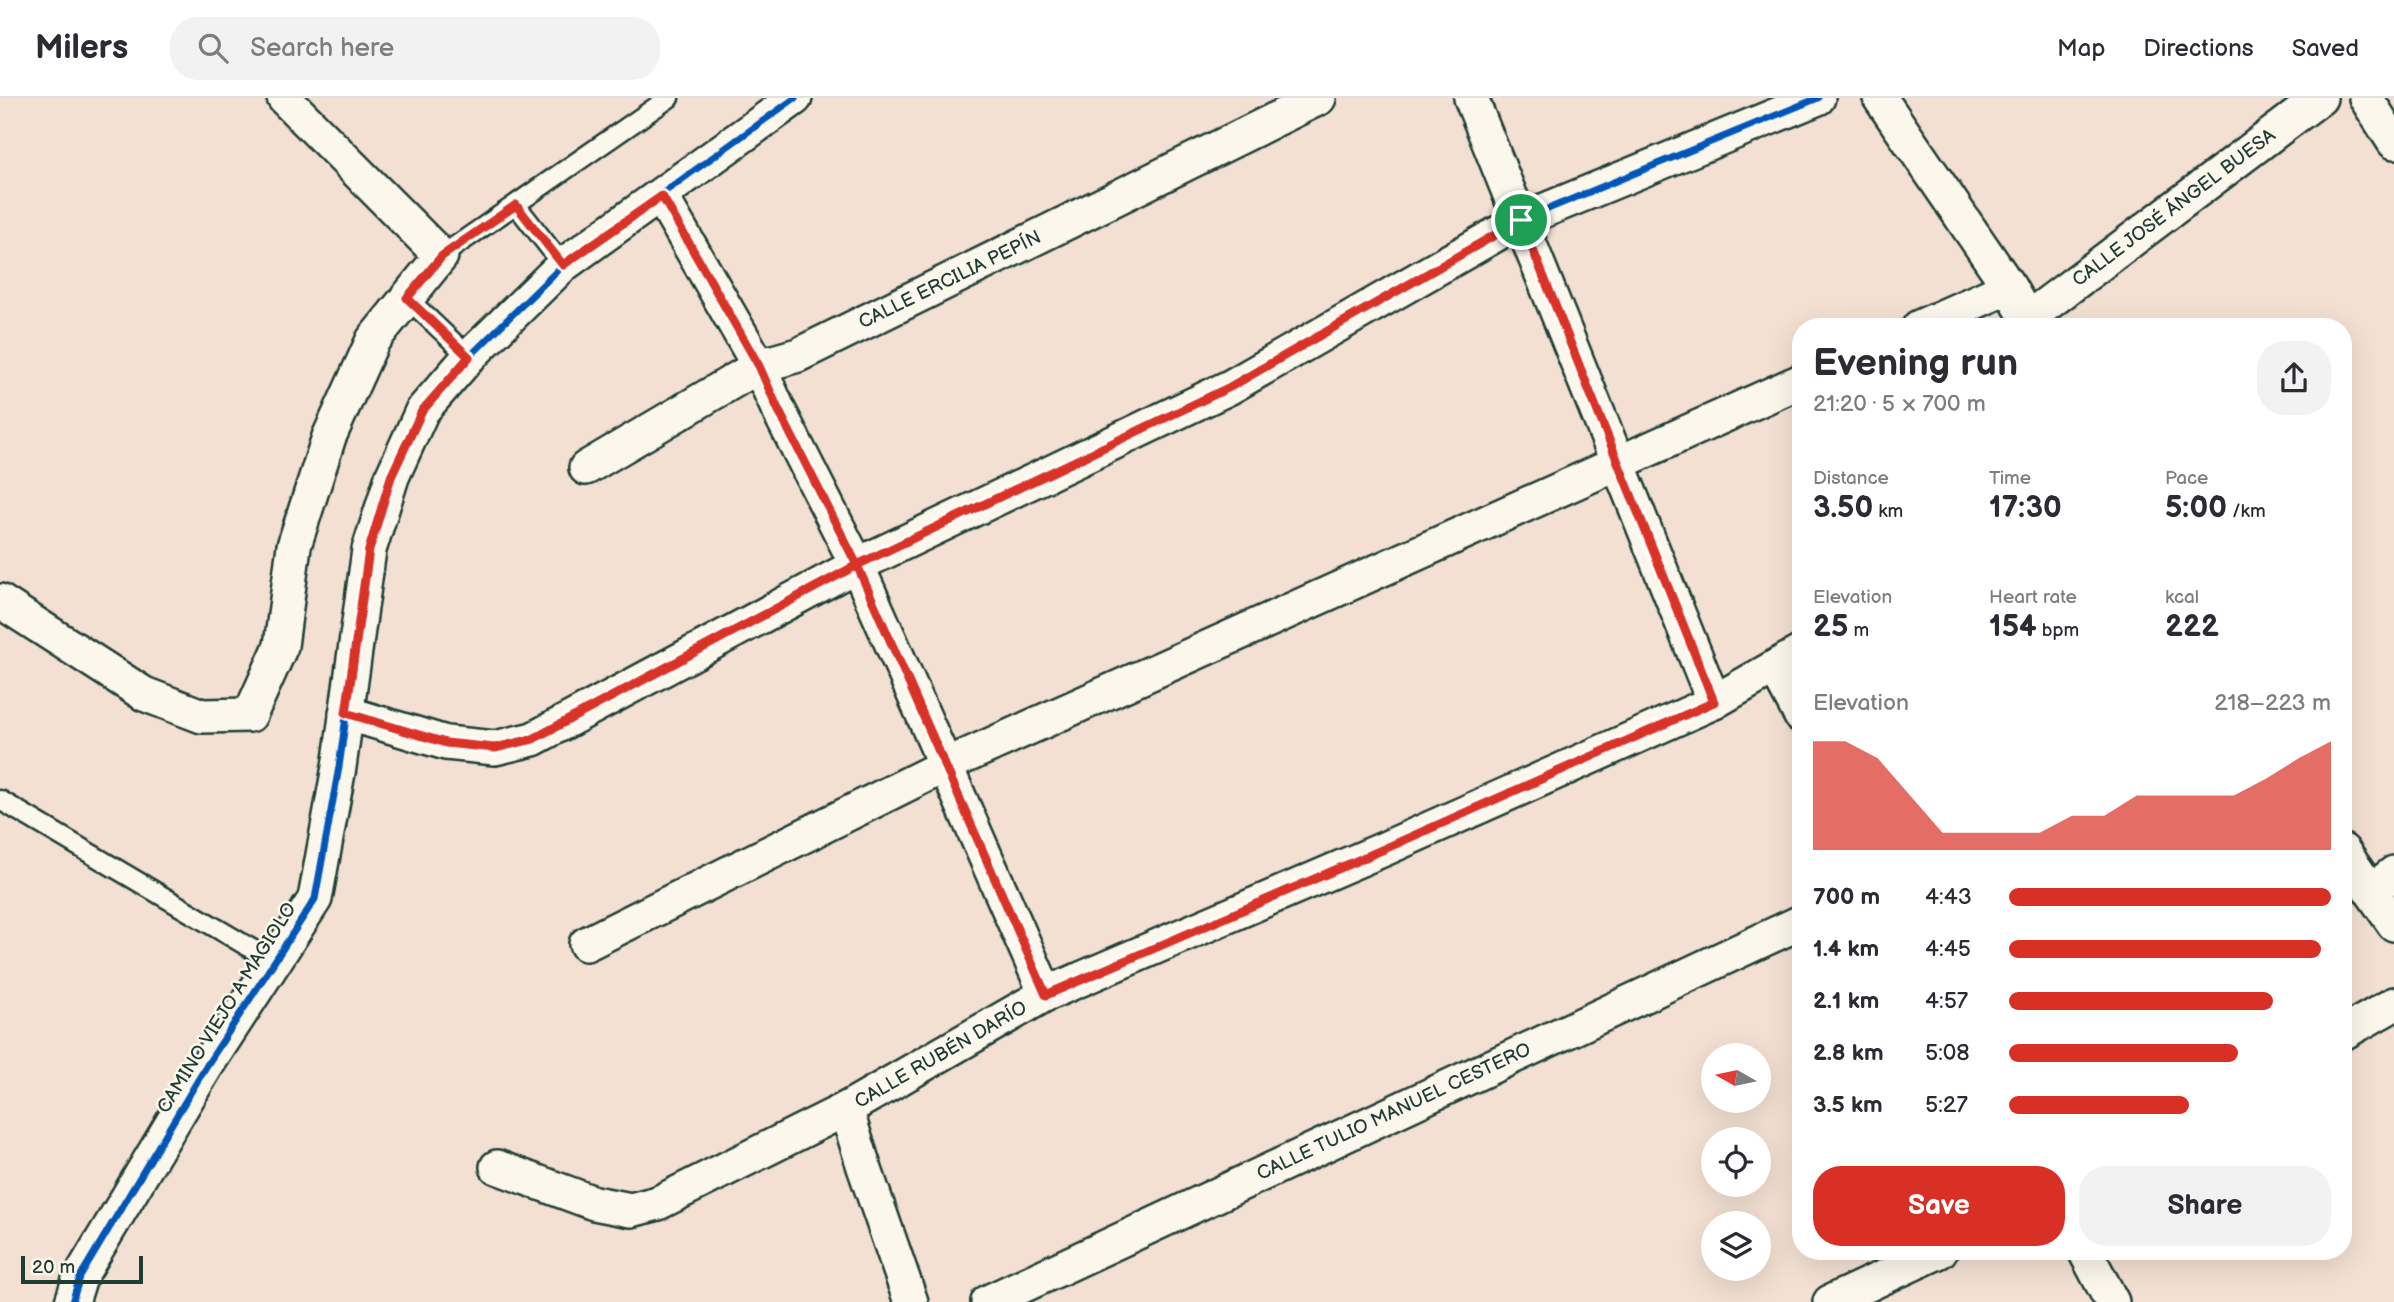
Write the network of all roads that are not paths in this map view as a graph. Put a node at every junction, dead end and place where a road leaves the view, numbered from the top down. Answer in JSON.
{"nodes":[{"id":1,"x":284,"y":98,"type":"edge"},
{"id":2,"x":670,"y":98,"type":"edge"},
{"id":3,"x":795,"y":98,"type":"edge"},
{"id":4,"x":1319,"y":98,"type":"edge"},
{"id":5,"x":1471,"y":98,"type":"edge"},
{"id":6,"x":1818,"y":98,"type":"edge"},
{"id":7,"x":1880,"y":98,"type":"edge"},
{"id":8,"x":2320,"y":98,"type":"edge"},
{"id":9,"x":2366,"y":98,"type":"edge"},
{"id":10,"x":2394,"y":142,"type":"edge"},
{"id":11,"x":662,"y":196,"type":"junction"},
{"id":12,"x":516,"y":205,"type":"junction"},
{"id":13,"x":1521,"y":220,"type":"junction"},
{"id":14,"x":442,"y":256,"type":"junction"},
{"id":15,"x":563,"y":265,"type":"junction"},
{"id":16,"x":2009,"y":287,"type":"junction"},
{"id":17,"x":407,"y":298,"type":"junction"},
{"id":18,"x":1939,"y":318,"type":"edge"},
{"id":19,"x":2027,"y":318,"type":"edge"},
{"id":20,"x":2036,"y":318,"type":"edge"},
{"id":21,"x":469,"y":357,"type":"junction"},
{"id":22,"x":759,"y":366,"type":"junction"},
{"id":23,"x":1792,"y":385,"type":"edge"},
{"id":24,"x":1618,"y":463,"type":"junction"},
{"id":25,"x":586,"y":468,"type":"dead end"},
{"id":26,"x":857,"y":565,"type":"junction"},
{"id":27,"x":0,"y":601,"type":"edge"},
{"id":28,"x":1788,"y":659,"type":"edge"},
{"id":29,"x":1792,"y":677,"type":"edge"},
{"id":30,"x":1714,"y":702,"type":"junction"},
{"id":31,"x":346,"y":713,"type":"junction"},
{"id":32,"x":946,"y":765,"type":"junction"},
{"id":33,"x":0,"y":800,"type":"edge"},
{"id":34,"x":2352,"y":859,"type":"edge"},
{"id":35,"x":2383,"y":882,"type":"edge"},
{"id":36,"x":2394,"y":924,"type":"edge"},
{"id":37,"x":1792,"y":926,"type":"edge"},
{"id":38,"x":586,"y":944,"type":"dead end"},
{"id":39,"x":274,"y":962,"type":"junction"},
{"id":40,"x":1046,"y":995,"type":"junction"},
{"id":41,"x":2394,"y":1004,"type":"edge"},
{"id":42,"x":2352,"y":1028,"type":"edge"},
{"id":43,"x":846,"y":1109,"type":"junction"},
{"id":44,"x":497,"y":1167,"type":"dead end"},
{"id":45,"x":1921,"y":1260,"type":"edge"},
{"id":46,"x":2090,"y":1260,"type":"edge"},
{"id":47,"x":72,"y":1302,"type":"edge"},
{"id":48,"x":911,"y":1302,"type":"edge"},
{"id":49,"x":988,"y":1302,"type":"edge"},
{"id":50,"x":1830,"y":1302,"type":"edge"},
{"id":51,"x":2112,"y":1302,"type":"edge"}],
"edges":[{"from":1,"to":14,"type":"street"},
{"from":2,"to":12,"type":"lane"},
{"from":3,"to":11,"type":"street","name":"CAMINO VIEJO A MAGIOLO"},
{"from":4,"to":22,"type":"street","name":"CALLE ERCILIA PEPÍN"},
{"from":5,"to":13,"type":"street"},
{"from":6,"to":13,"type":"street"},
{"from":7,"to":16,"type":"street"},
{"from":8,"to":20,"type":"street","name":"CALLE JOSÉ ÁNGEL BUESA"},
{"from":9,"to":10,"type":"street"},
{"from":11,"to":15,"type":"street","name":"CAMINO VIEJO A MAGIOLO"},
{"from":11,"to":22,"type":"street"},
{"from":12,"to":14,"type":"lane"},
{"from":12,"to":15,"type":"lane"},
{"from":13,"to":24,"type":"street"},
{"from":13,"to":26,"type":"street"},
{"from":14,"to":17,"type":"street"},
{"from":15,"to":21,"type":"street","name":"CAMINO VIEJO A MAGIOLO"},
{"from":16,"to":18,"type":"street"},
{"from":16,"to":19,"type":"street"},
{"from":17,"to":21,"type":"lane"},
{"from":17,"to":27,"type":"street"},
{"from":21,"to":31,"type":"street","name":"CAMINO VIEJO A MAGIOLO"},
{"from":22,"to":25,"type":"street","name":"CALLE ERCILIA PEPÍN"},
{"from":22,"to":26,"type":"street"},
{"from":23,"to":24,"type":"street"},
{"from":24,"to":30,"type":"street"},
{"from":24,"to":32,"type":"street"},
{"from":26,"to":31,"type":"street"},
{"from":26,"to":32,"type":"street"},
{"from":28,"to":29,"type":"street"},
{"from":28,"to":30,"type":"street","name":"CALLE RUBÉN DARÍO"},
{"from":30,"to":40,"type":"street","name":"CALLE RUBÉN DARÍO"},
{"from":31,"to":39,"type":"street","name":"CAMINO VIEJO A MAGIOLO"},
{"from":32,"to":38,"type":"street"},
{"from":32,"to":40,"type":"street"},
{"from":33,"to":39,"type":"lane"},
{"from":34,"to":35,"type":"street"},
{"from":35,"to":36,"type":"street"},
{"from":37,"to":49,"type":"street","name":"CALLE TULIO MANUEL CESTERO"},
{"from":39,"to":47,"type":"street","name":"CAMINO VIEJO A MAGIOLO"},
{"from":40,"to":43,"type":"street","name":"CALLE RUBÉN DARÍO"},
{"from":41,"to":42,"type":"street"},
{"from":43,"to":44,"type":"street","name":"CALLE RUBÉN DARÍO"},
{"from":43,"to":48,"type":"street"},
{"from":45,"to":50,"type":"street"},
{"from":46,"to":51,"type":"street"}]}
